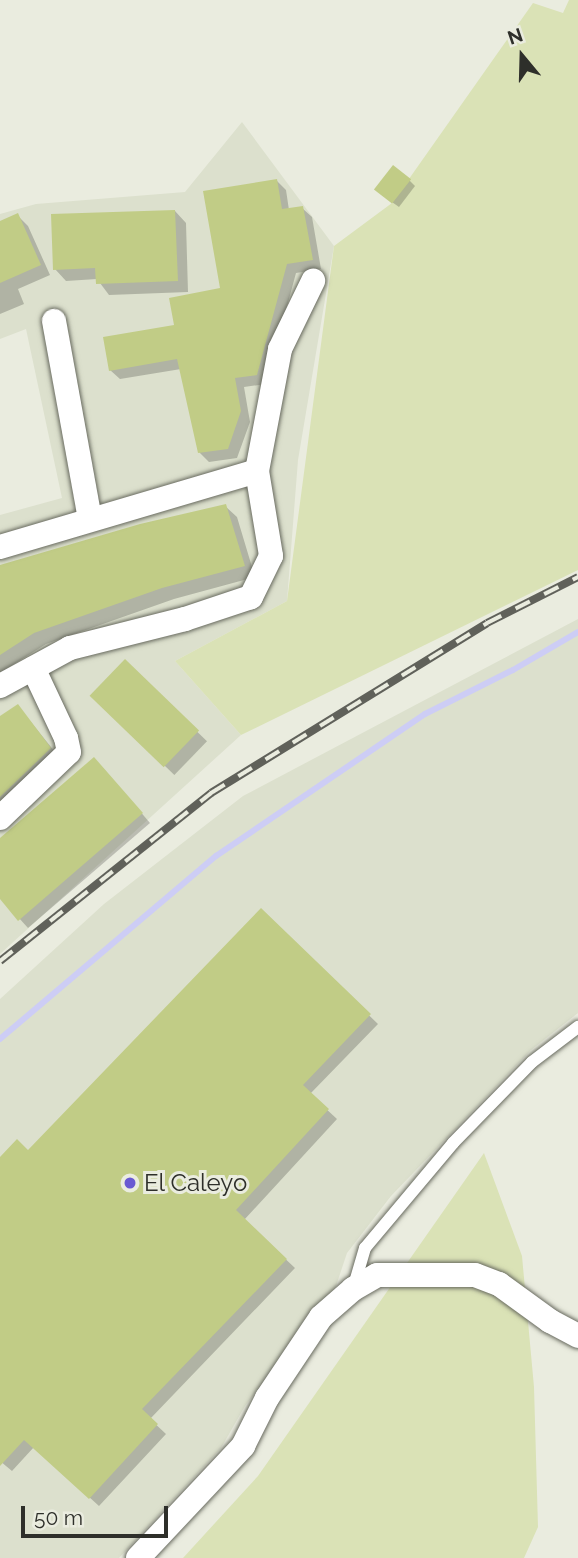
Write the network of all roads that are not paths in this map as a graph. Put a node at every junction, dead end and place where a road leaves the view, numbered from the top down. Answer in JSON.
{"nodes":[{"id":1,"x":313,"y":281,"type":"dead end"},
{"id":2,"x":54,"y":321,"type":"dead end"},
{"id":3,"x":257,"y":471,"type":"junction"},
{"id":4,"x":90,"y":520,"type":"junction"},
{"id":5,"x":0,"y":547,"type":"edge"},
{"id":6,"x":33,"y":668,"type":"junction"},
{"id":7,"x":0,"y":686,"type":"edge"},
{"id":8,"x":0,"y":818,"type":"edge"},
{"id":9,"x":578,"y":1027,"type":"edge"},
{"id":10,"x":352,"y":1289,"type":"junction"},
{"id":11,"x":578,"y":1336,"type":"edge"},
{"id":12,"x":138,"y":1558,"type":"edge"}],
"edges":[{"from":1,"to":3,"type":"street"},
{"from":2,"to":4,"type":"street"},
{"from":3,"to":4,"type":"street"},
{"from":3,"to":6,"type":"street"},
{"from":4,"to":5,"type":"street"},
{"from":6,"to":7,"type":"street"},
{"from":6,"to":8,"type":"street"},
{"from":9,"to":10,"type":"lane"},
{"from":10,"to":11,"type":"street"},
{"from":10,"to":12,"type":"street"}]}
